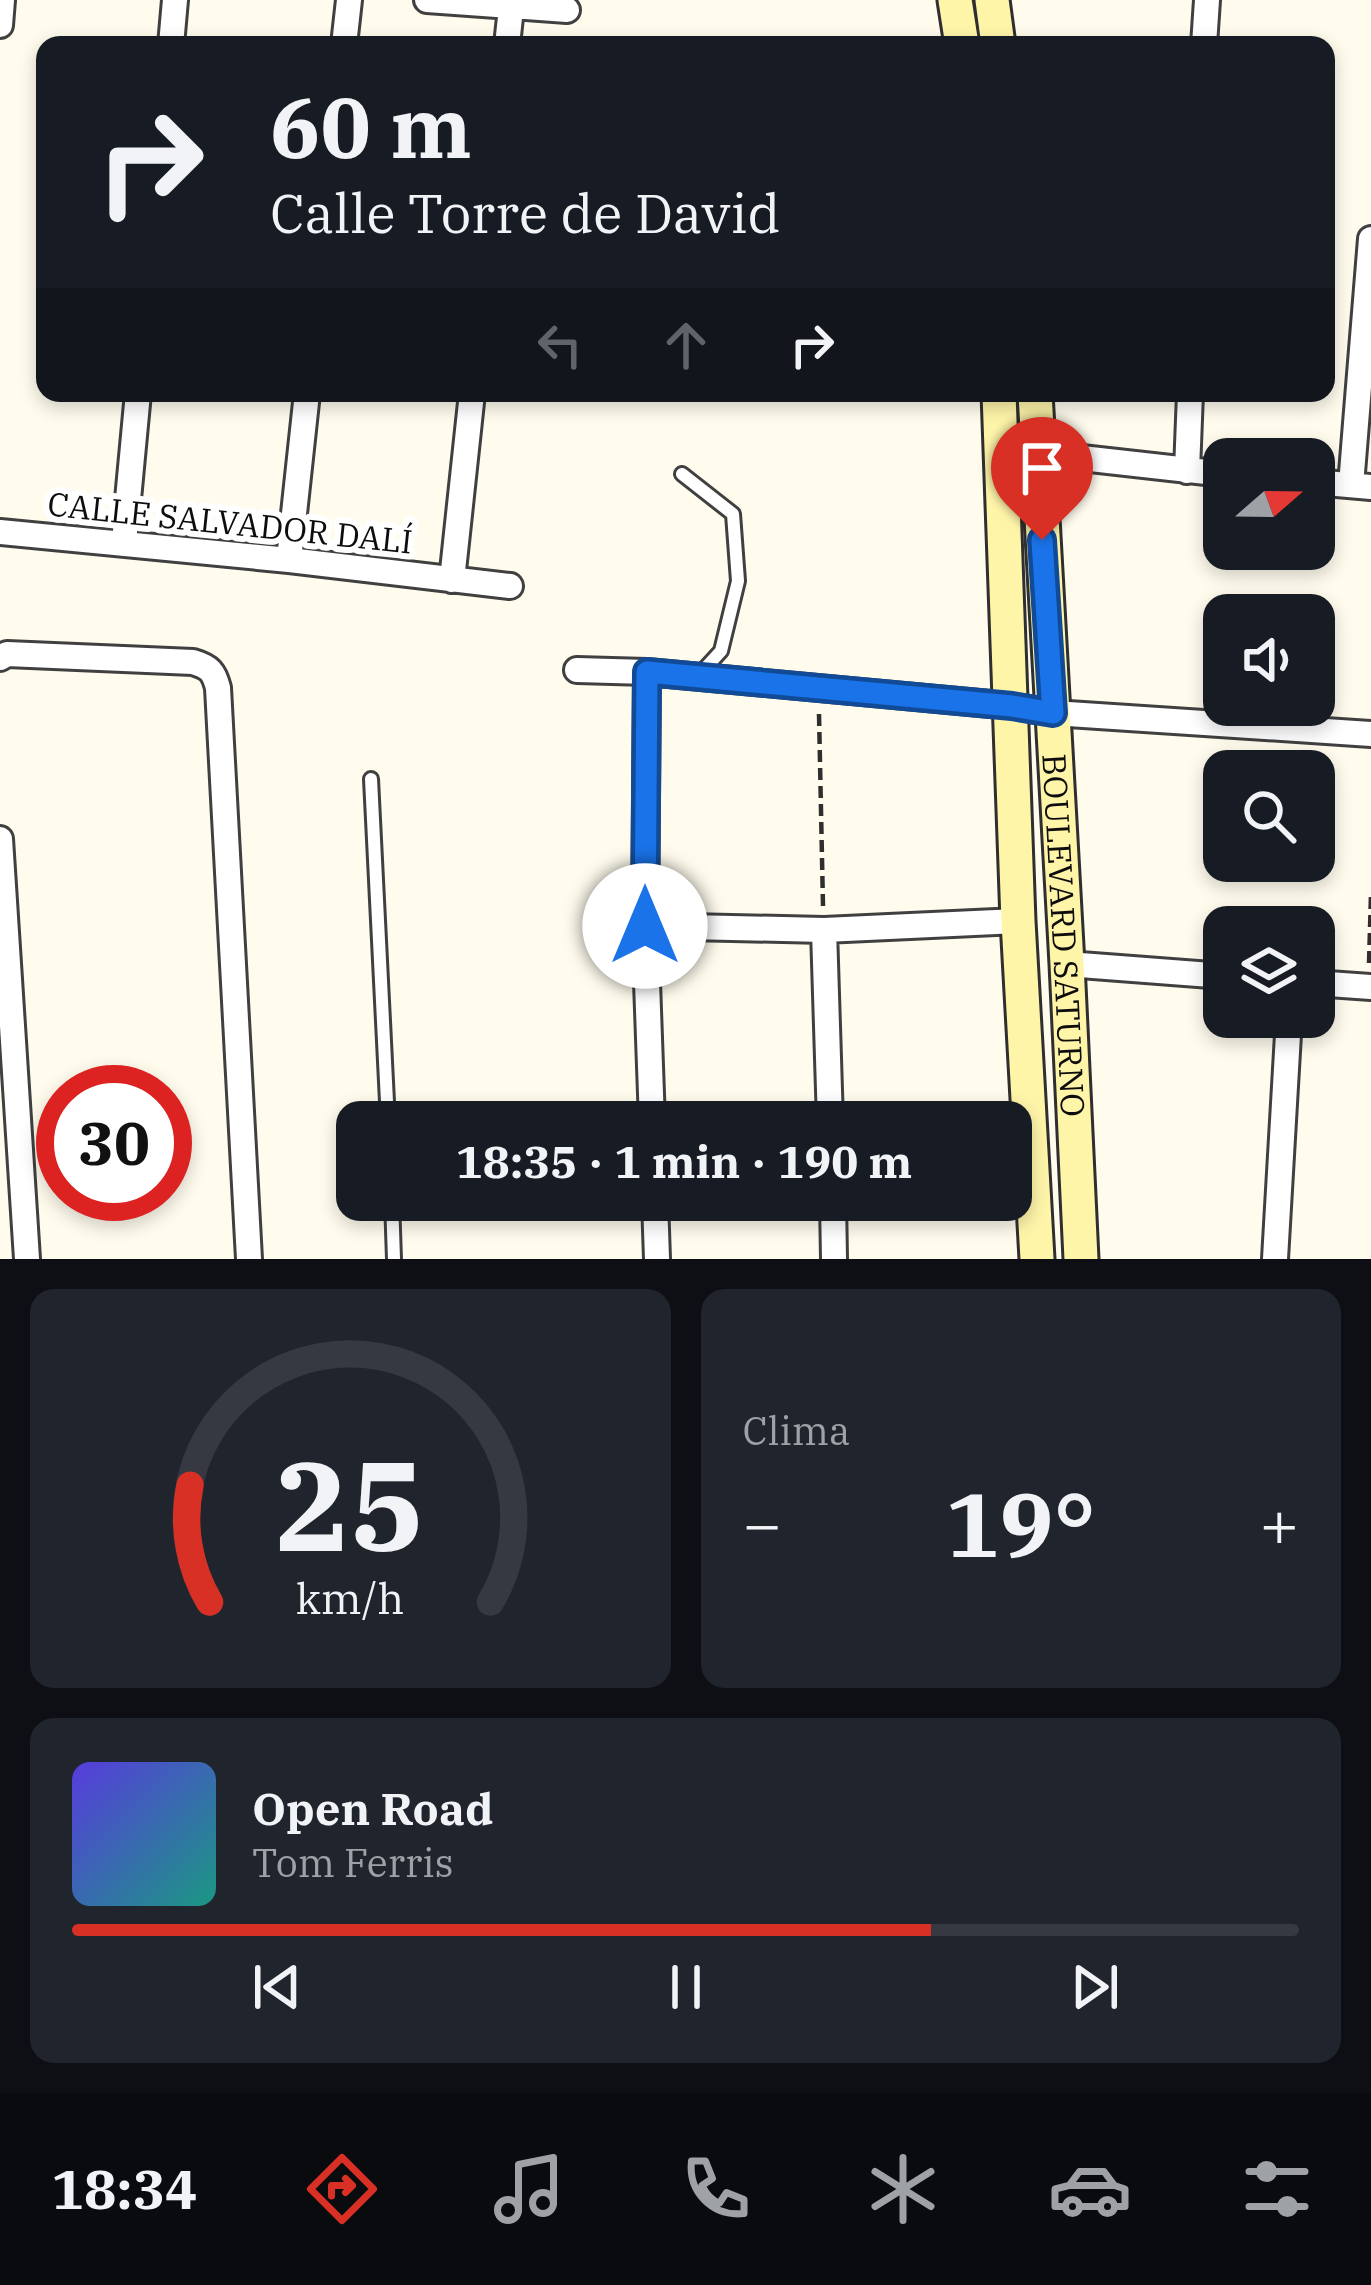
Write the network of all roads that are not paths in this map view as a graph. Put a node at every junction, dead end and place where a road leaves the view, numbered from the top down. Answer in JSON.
{"nodes":[{"id":1,"x":2,"y":0,"type":"edge"},
{"id":2,"x":175,"y":0,"type":"edge"},
{"id":3,"x":349,"y":0,"type":"edge"},
{"id":4,"x":427,"y":0,"type":"edge"},
{"id":5,"x":956,"y":0,"type":"edge"},
{"id":6,"x":992,"y":0,"type":"edge"},
{"id":7,"x":1207,"y":0,"type":"edge"},
{"id":8,"x":511,"y":8,"type":"junction"},
{"id":9,"x":566,"y":10,"type":"dead end"},
{"id":10,"x":0,"y":26,"type":"edge"},
{"id":11,"x":172,"y":36,"type":"edge"},
{"id":12,"x":345,"y":36,"type":"edge"},
{"id":13,"x":508,"y":36,"type":"edge"},
{"id":14,"x":961,"y":36,"type":"edge"},
{"id":15,"x":997,"y":36,"type":"edge"},
{"id":16,"x":1205,"y":36,"type":"edge"},
{"id":17,"x":1371,"y":239,"type":"edge"},
{"id":18,"x":137,"y":402,"type":"edge"},
{"id":19,"x":306,"y":402,"type":"edge"},
{"id":20,"x":471,"y":402,"type":"edge"},
{"id":21,"x":999,"y":402,"type":"edge"},
{"id":22,"x":1035,"y":402,"type":"edge"},
{"id":23,"x":1190,"y":402,"type":"edge"},
{"id":24,"x":1037,"y":453,"type":"junction"},
{"id":25,"x":1187,"y":471,"type":"junction"},
{"id":26,"x":1203,"y":472,"type":"edge"},
{"id":27,"x":682,"y":474,"type":"dead end"},
{"id":28,"x":1361,"y":486,"type":"edge"},
{"id":29,"x":0,"y":532,"type":"edge"},
{"id":30,"x":124,"y":542,"type":"junction"},
{"id":31,"x":290,"y":560,"type":"junction"},
{"id":32,"x":452,"y":580,"type":"junction"},
{"id":33,"x":510,"y":586,"type":"dead end"},
{"id":34,"x":0,"y":658,"type":"edge"},
{"id":35,"x":577,"y":670,"type":"dead end"},
{"id":36,"x":647,"y":672,"type":"junction"},
{"id":37,"x":698,"y":677,"type":"junction"},
{"id":38,"x":1012,"y":706,"type":"junction"},
{"id":39,"x":1053,"y":713,"type":"junction"},
{"id":40,"x":1371,"y":734,"type":"edge"},
{"id":41,"x":371,"y":779,"type":"dead end"},
{"id":42,"x":0,"y":839,"type":"edge"},
{"id":43,"x":1018,"y":921,"type":"junction"},
{"id":44,"x":645,"y":926,"type":"junction"},
{"id":45,"x":824,"y":930,"type":"junction"},
{"id":46,"x":1067,"y":964,"type":"junction"},
{"id":47,"x":1203,"y":974,"type":"edge"},
{"id":48,"x":1335,"y":984,"type":"edge"},
{"id":49,"x":1370,"y":987,"type":"edge"},
{"id":50,"x":1288,"y":1038,"type":"edge"},
{"id":51,"x":387,"y":1101,"type":"edge"},
{"id":52,"x":651,"y":1101,"type":"edge"},
{"id":53,"x":829,"y":1101,"type":"edge"},
{"id":54,"x":393,"y":1221,"type":"edge"},
{"id":55,"x":656,"y":1221,"type":"edge"},
{"id":56,"x":833,"y":1221,"type":"edge"},
{"id":57,"x":27,"y":1259,"type":"edge"},
{"id":58,"x":250,"y":1259,"type":"edge"},
{"id":59,"x":394,"y":1259,"type":"edge"},
{"id":60,"x":657,"y":1259,"type":"edge"},
{"id":61,"x":834,"y":1259,"type":"edge"},
{"id":62,"x":1037,"y":1259,"type":"edge"},
{"id":63,"x":1081,"y":1259,"type":"edge"},
{"id":64,"x":1275,"y":1259,"type":"edge"}],
"edges":[{"from":1,"to":10,"type":"street"},
{"from":2,"to":11,"type":"street"},
{"from":3,"to":12,"type":"street"},
{"from":4,"to":8,"type":"street"},
{"from":5,"to":14,"type":"street"},
{"from":6,"to":15,"type":"street"},
{"from":7,"to":16,"type":"street"},
{"from":8,"to":9,"type":"street"},
{"from":8,"to":13,"type":"street"},
{"from":17,"to":28,"type":"street"},
{"from":18,"to":30,"type":"street"},
{"from":19,"to":31,"type":"street"},
{"from":20,"to":32,"type":"street"},
{"from":21,"to":38,"type":"street","name":"BOULEVARD SATURNO"},
{"from":22,"to":24,"type":"street","name":"BOULEVARD SATURNO"},
{"from":23,"to":25,"type":"street"},
{"from":24,"to":25,"type":"street"},
{"from":24,"to":39,"type":"street","name":"BOULEVARD SATURNO"},
{"from":25,"to":26,"type":"street"},
{"from":27,"to":37,"type":"lane"},
{"from":29,"to":30,"type":"street","name":"CALLE SALVADOR DALÍ"},
{"from":30,"to":31,"type":"street","name":"CALLE SALVADOR DALÍ"},
{"from":31,"to":32,"type":"street","name":"CALLE SALVADOR DALÍ"},
{"from":32,"to":33,"type":"street","name":"CALLE SALVADOR DALÍ"},
{"from":34,"to":58,"type":"street"},
{"from":35,"to":36,"type":"street"},
{"from":36,"to":37,"type":"street"},
{"from":36,"to":44,"type":"street"},
{"from":37,"to":38,"type":"street"},
{"from":38,"to":39,"type":"street"},
{"from":38,"to":43,"type":"street","name":"BOULEVARD SATURNO"},
{"from":39,"to":40,"type":"street"},
{"from":39,"to":46,"type":"street","name":"BOULEVARD SATURNO"},
{"from":41,"to":51,"type":"lane"},
{"from":42,"to":57,"type":"street"},
{"from":43,"to":45,"type":"street"},
{"from":43,"to":62,"type":"street","name":"BOULEVARD SATURNO"},
{"from":44,"to":45,"type":"street"},
{"from":44,"to":52,"type":"street"},
{"from":45,"to":53,"type":"street"},
{"from":46,"to":47,"type":"street"},
{"from":46,"to":63,"type":"street","name":"BOULEVARD SATURNO"},
{"from":48,"to":49,"type":"street"},
{"from":50,"to":64,"type":"street"},
{"from":54,"to":59,"type":"lane"},
{"from":55,"to":60,"type":"street"},
{"from":56,"to":61,"type":"street"}]}
